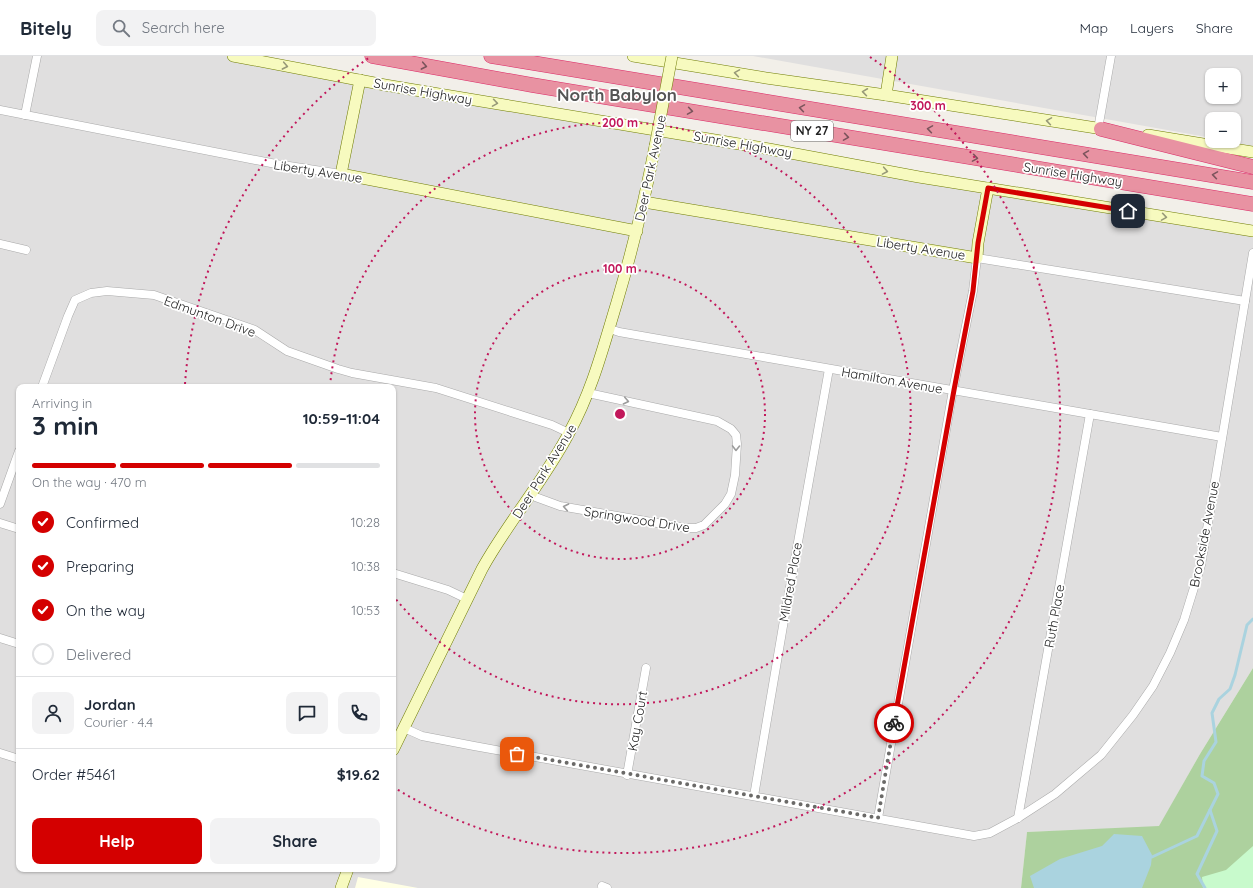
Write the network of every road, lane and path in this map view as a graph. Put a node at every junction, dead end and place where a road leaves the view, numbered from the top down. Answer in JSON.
{"nodes":[{"id":1,"x":36,"y":56,"type":"edge"},
{"id":2,"x":233,"y":56,"type":"edge"},
{"id":3,"x":372,"y":56,"type":"edge"},
{"id":4,"x":491,"y":56,"type":"edge"},
{"id":5,"x":633,"y":56,"type":"edge"},
{"id":6,"x":672,"y":56,"type":"edge"},
{"id":7,"x":892,"y":56,"type":"edge"},
{"id":8,"x":1111,"y":56,"type":"edge"},
{"id":9,"x":360,"y":80,"type":"junction"},
{"id":10,"x":886,"y":95,"type":"junction"},
{"id":11,"x":0,"y":110,"type":"edge"},
{"id":12,"x":25,"y":115,"type":"junction"},
{"id":13,"x":1099,"y":129,"type":"junction"},
{"id":14,"x":1253,"y":152,"type":"edge"},
{"id":15,"x":1253,"y":167,"type":"edge"},
{"id":16,"x":341,"y":174,"type":"junction"},
{"id":17,"x":1253,"y":182,"type":"edge"},
{"id":18,"x":988,"y":188,"type":"junction"},
{"id":19,"x":644,"y":202,"type":"junction"},
{"id":20,"x":1253,"y":204,"type":"edge"},
{"id":21,"x":1253,"y":231,"type":"edge"},
{"id":22,"x":637,"y":232,"type":"junction"},
{"id":23,"x":0,"y":244,"type":"edge"},
{"id":24,"x":26,"y":250,"type":"dead end"},
{"id":25,"x":1253,"y":253,"type":"edge"},
{"id":26,"x":977,"y":258,"type":"junction"},
{"id":27,"x":1245,"y":301,"type":"junction"},
{"id":28,"x":610,"y":329,"type":"junction"},
{"id":29,"x":829,"y":369,"type":"junction"},
{"id":30,"x":43,"y":384,"type":"edge"},
{"id":31,"x":954,"y":390,"type":"junction"},
{"id":32,"x":588,"y":393,"type":"junction"},
{"id":33,"x":1090,"y":414,"type":"junction"},
{"id":34,"x":569,"y":433,"type":"junction"},
{"id":35,"x":1222,"y":437,"type":"junction"},
{"id":36,"x":16,"y":459,"type":"edge"},
{"id":37,"x":530,"y":495,"type":"junction"},
{"id":38,"x":0,"y":504,"type":"edge"},
{"id":39,"x":0,"y":523,"type":"edge"},
{"id":40,"x":16,"y":528,"type":"edge"},
{"id":41,"x":396,"y":574,"type":"edge"},
{"id":42,"x":467,"y":599,"type":"junction"},
{"id":43,"x":0,"y":638,"type":"edge"},
{"id":44,"x":16,"y":643,"type":"edge"},
{"id":45,"x":646,"y":668,"type":"dead end"},
{"id":46,"x":404,"y":728,"type":"junction"},
{"id":47,"x":396,"y":744,"type":"edge"},
{"id":48,"x":0,"y":753,"type":"edge"},
{"id":49,"x":16,"y":758,"type":"edge"},
{"id":50,"x":627,"y":775,"type":"junction"},
{"id":51,"x":754,"y":796,"type":"junction"},
{"id":52,"x":878,"y":818,"type":"junction"},
{"id":53,"x":1018,"y":818,"type":"junction"},
{"id":54,"x":347,"y":872,"type":"edge"},
{"id":55,"x":341,"y":888,"type":"edge"}],
"edges":[{"from":1,"to":12,"type":"street"},
{"from":2,"to":9,"type":"main road","name":"Sunrise Highway","one_way":true},
{"from":3,"to":20,"type":"highway","name":"Sunrise Highway","number":"NY 27","one_way":true},
{"from":17,"to":4,"type":"highway","name":"Sunrise Highway","number":"NY 27","one_way":true},
{"from":10,"to":5,"type":"main road","one_way":true},
{"from":6,"to":19,"type":"main road","name":"Deer Park Avenue","bridge":true},
{"from":7,"to":10,"type":"main road"},
{"from":8,"to":13,"type":"street"},
{"from":9,"to":16,"type":"main road"},
{"from":9,"to":18,"type":"main road","name":"Sunrise Highway","one_way":true},
{"from":13,"to":10,"type":"main road","one_way":true},
{"from":11,"to":12,"type":"street","name":"Liberty Avenue"},
{"from":12,"to":16,"type":"street","name":"Liberty Avenue"},
{"from":13,"to":14,"type":"main road"},
{"from":13,"to":15,"type":"highway"},
{"from":16,"to":22,"type":"main road","name":"Liberty Avenue"},
{"from":18,"to":21,"type":"main road","name":"Sunrise Highway","one_way":true},
{"from":18,"to":26,"type":"main road"},
{"from":19,"to":22,"type":"main road","name":"Deer Park Avenue"},
{"from":19,"to":26,"type":"main road","name":"Liberty Avenue"},
{"from":22,"to":28,"type":"main road","name":"Deer Park Avenue"},
{"from":23,"to":24,"type":"street"},
{"from":25,"to":27,"type":"street","name":"Brookside Avenue"},
{"from":26,"to":27,"type":"street","name":"Liberty Avenue"},
{"from":26,"to":31,"type":"street"},
{"from":27,"to":35,"type":"street","name":"Brookside Avenue"},
{"from":28,"to":29,"type":"street","name":"Hamilton Avenue"},
{"from":28,"to":32,"type":"main road","name":"Deer Park Avenue"},
{"from":29,"to":31,"type":"street","name":"Hamilton Avenue"},
{"from":29,"to":51,"type":"street","name":"Mildred Place"},
{"from":30,"to":34,"type":"street","name":"Edmunton Drive"},
{"from":31,"to":33,"type":"street","name":"Hamilton Avenue"},
{"from":31,"to":52,"type":"street"},
{"from":32,"to":34,"type":"main road","name":"Deer Park Avenue"},
{"from":32,"to":37,"type":"street","name":"Springwood Drive","one_way":true},
{"from":33,"to":35,"type":"street","name":"Hamilton Avenue"},
{"from":33,"to":53,"type":"street","name":"Ruth Place"},
{"from":34,"to":37,"type":"main road","name":"Deer Park Avenue"},
{"from":35,"to":53,"type":"street","name":"Brookside Avenue"},
{"from":36,"to":38,"type":"street"},
{"from":37,"to":42,"type":"main road","name":"Deer Park Avenue"},
{"from":39,"to":40,"type":"street"},
{"from":41,"to":42,"type":"street"},
{"from":42,"to":46,"type":"main road","name":"Deer Park Avenue"},
{"from":43,"to":44,"type":"street"},
{"from":45,"to":50,"type":"street","name":"Kay Court"},
{"from":46,"to":47,"type":"main road","name":"Deer Park Avenue"},
{"from":46,"to":50,"type":"street","name":"Brookside Avenue"},
{"from":48,"to":49,"type":"street"},
{"from":50,"to":51,"type":"street","name":"Brookside Avenue"},
{"from":51,"to":52,"type":"street","name":"Brookside Avenue"},
{"from":52,"to":53,"type":"street","name":"Brookside Avenue"},
{"from":54,"to":55,"type":"main road"}]}
